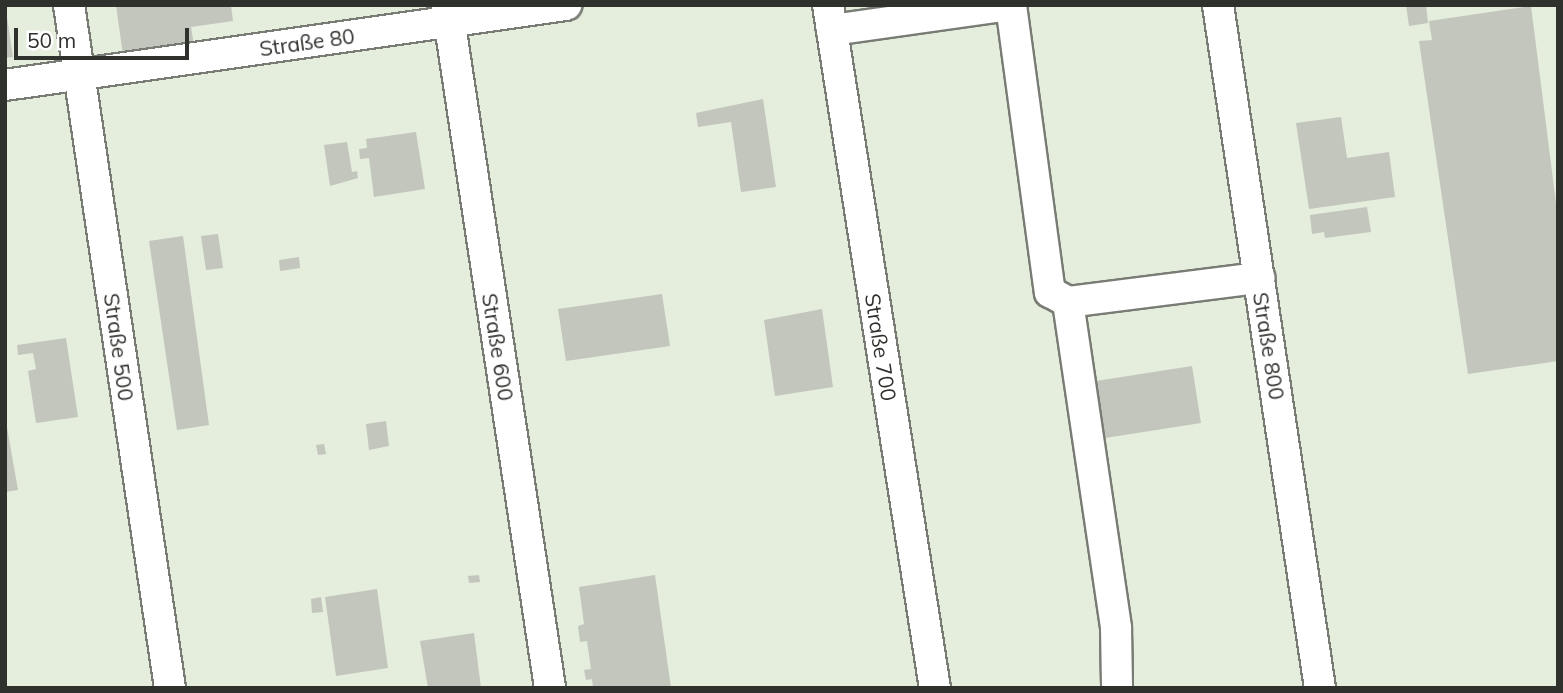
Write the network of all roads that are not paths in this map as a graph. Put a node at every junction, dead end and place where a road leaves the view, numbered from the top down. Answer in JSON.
{"nodes":[{"id":1,"x":69,"y":5,"type":"edge"},
{"id":2,"x":566,"y":5,"type":"edge"},
{"id":3,"x":1011,"y":5,"type":"edge"},
{"id":4,"x":1218,"y":5,"type":"edge"},
{"id":5,"x":448,"y":13,"type":"edge"},
{"id":6,"x":830,"y":18,"type":"edge"},
{"id":7,"x":78,"y":74,"type":"junction"},
{"id":8,"x":5,"y":85,"type":"edge"},
{"id":9,"x":1259,"y":278,"type":"junction"},
{"id":10,"x":1068,"y":302,"type":"junction"},
{"id":11,"x":170,"y":688,"type":"edge"},
{"id":12,"x":550,"y":688,"type":"edge"},
{"id":13,"x":935,"y":688,"type":"edge"},
{"id":14,"x":1117,"y":688,"type":"edge"},
{"id":15,"x":1320,"y":688,"type":"edge"}],
"edges":[{"from":1,"to":7,"type":"lane","name":"Straße 500"},
{"from":2,"to":5,"type":"lane","name":"Straße 80"},
{"from":3,"to":6,"type":"lane"},
{"from":3,"to":10,"type":"lane"},
{"from":4,"to":9,"type":"lane","name":"Straße 800"},
{"from":5,"to":7,"type":"lane","name":"Straße 80"},
{"from":5,"to":12,"type":"lane","name":"Straße 600"},
{"from":6,"to":13,"type":"lane","name":"Straße 700"},
{"from":7,"to":8,"type":"lane","name":"Straße 80"},
{"from":7,"to":11,"type":"lane","name":"Straße 500"},
{"from":9,"to":10,"type":"lane"},
{"from":9,"to":15,"type":"lane","name":"Straße 800"},
{"from":10,"to":14,"type":"lane"}]}
